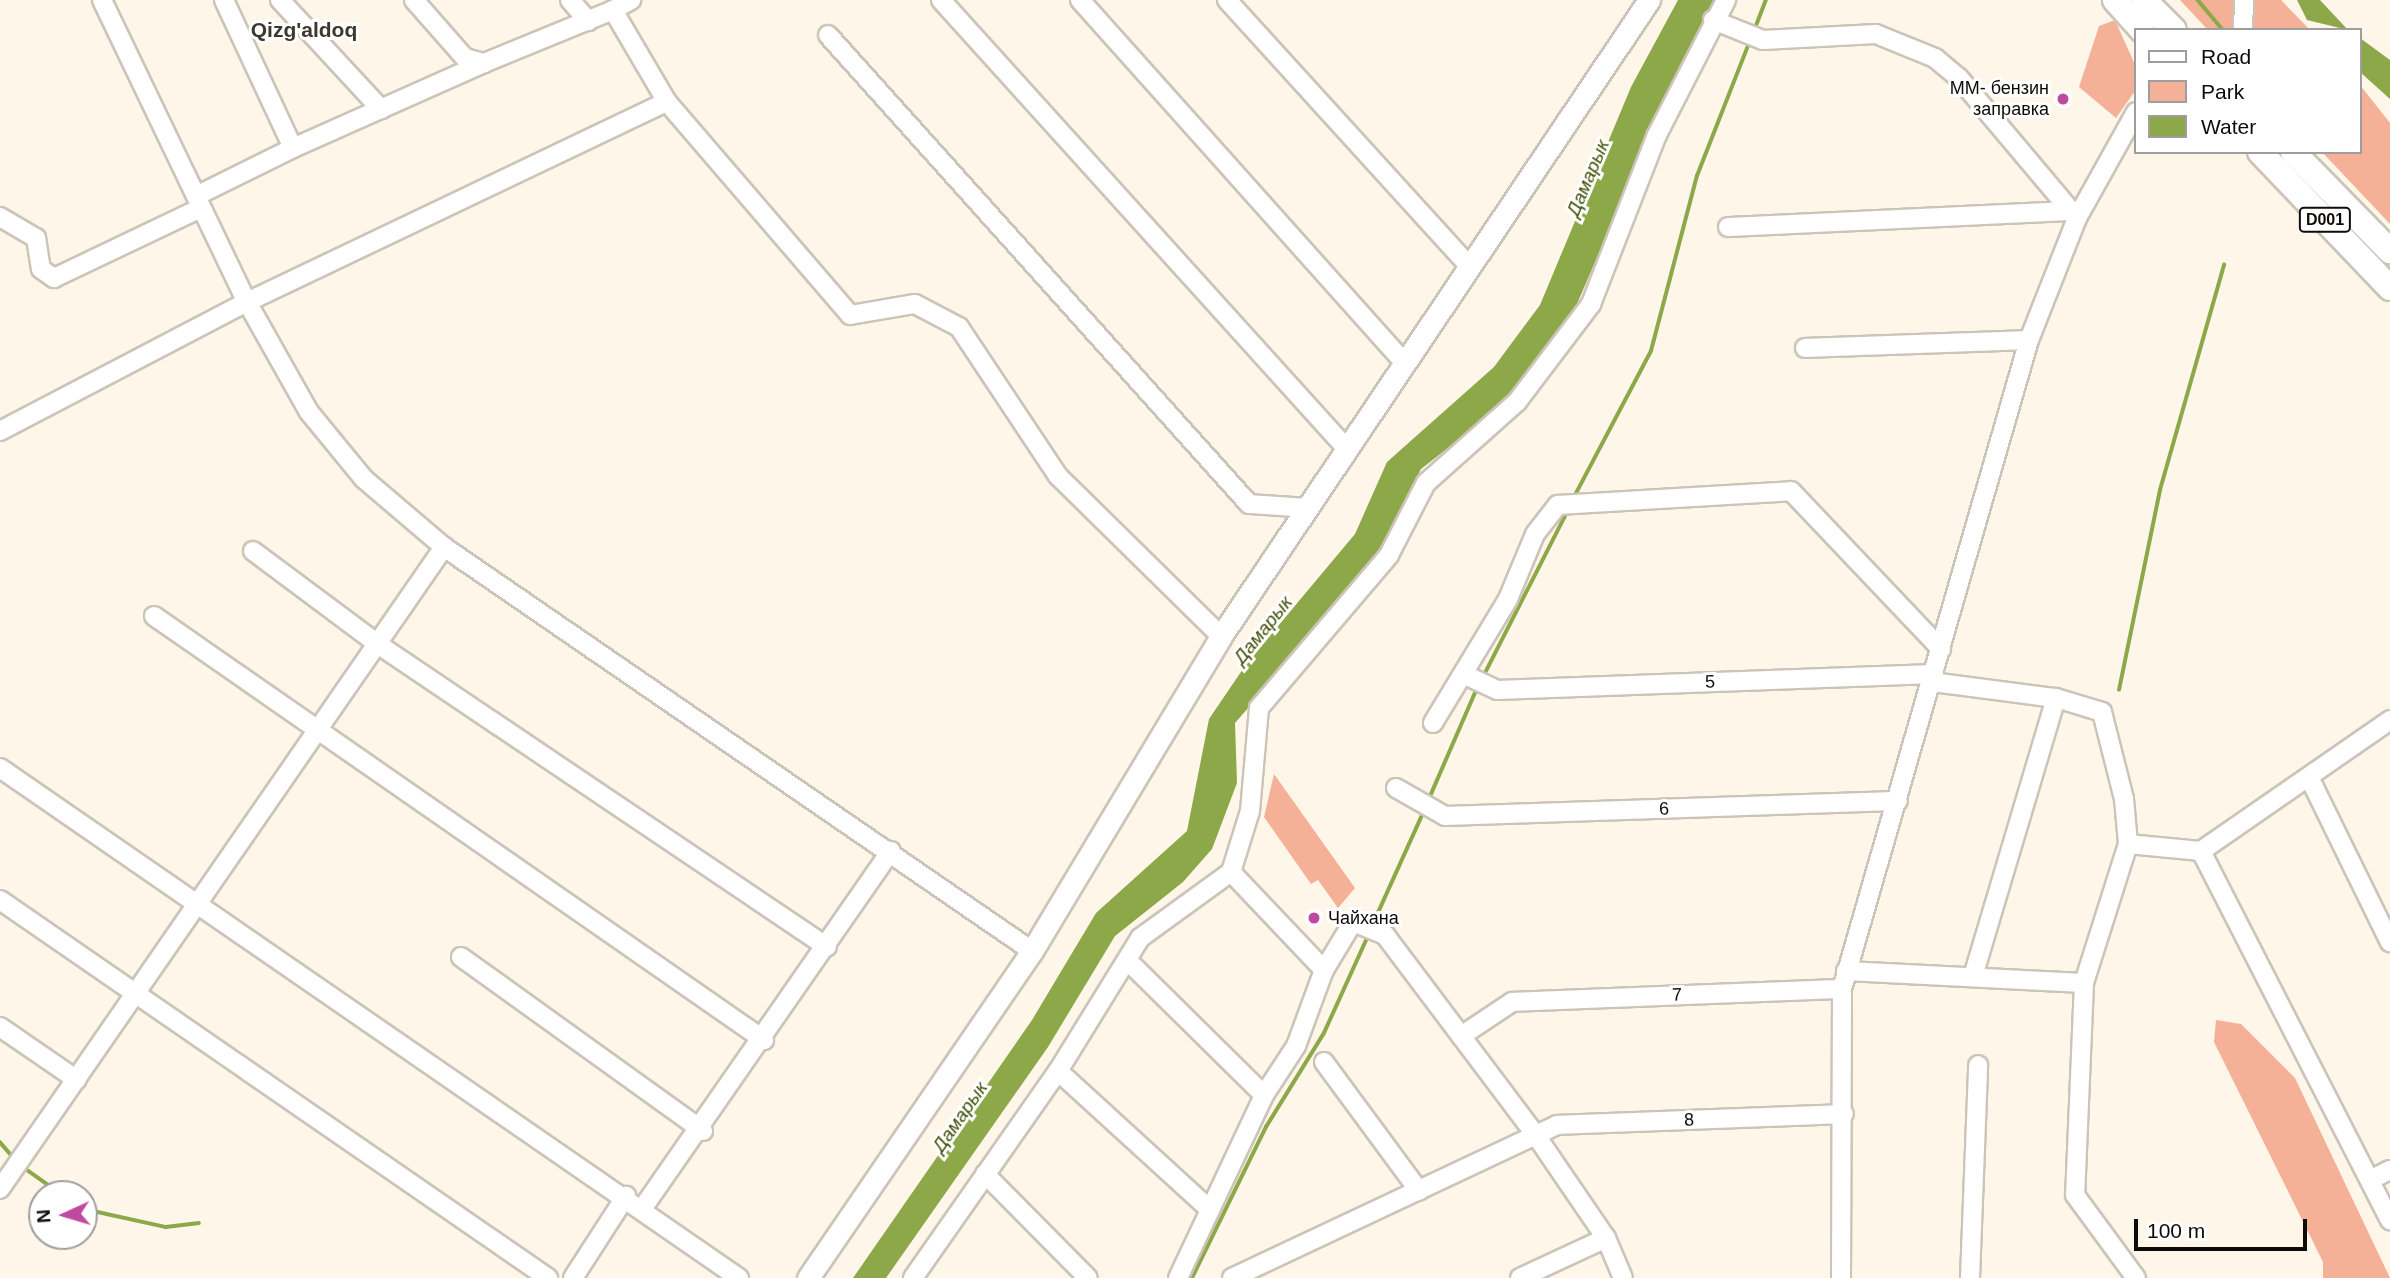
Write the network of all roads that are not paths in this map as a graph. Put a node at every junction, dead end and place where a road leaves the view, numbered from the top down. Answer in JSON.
{"nodes":[{"id":1,"x":102,"y":0,"type":"edge"},
{"id":2,"x":224,"y":0,"type":"edge"},
{"id":3,"x":280,"y":0,"type":"edge"},
{"id":4,"x":414,"y":0,"type":"edge"},
{"id":5,"x":570,"y":0,"type":"edge"},
{"id":6,"x":631,"y":0,"type":"edge"},
{"id":7,"x":941,"y":0,"type":"edge"},
{"id":8,"x":1080,"y":0,"type":"edge"},
{"id":9,"x":1227,"y":0,"type":"edge"},
{"id":10,"x":1649,"y":0,"type":"edge"},
{"id":11,"x":1726,"y":0,"type":"edge"},
{"id":12,"x":2115,"y":0,"type":"edge"},
{"id":13,"x":2144,"y":0,"type":"edge"},
{"id":14,"x":2244,"y":0,"type":"edge"},
{"id":15,"x":613,"y":10,"type":"junction"},
{"id":16,"x":1713,"y":20,"type":"junction"},
{"id":17,"x":588,"y":21,"type":"junction"},
{"id":18,"x":2140,"y":28,"type":"edge"},
{"id":19,"x":2172,"y":28,"type":"edge"},
{"id":20,"x":2242,"y":28,"type":"edge"},
{"id":21,"x":828,"y":34,"type":"dead end"},
{"id":22,"x":484,"y":63,"type":"junction"},
{"id":23,"x":667,"y":102,"type":"junction"},
{"id":24,"x":381,"y":109,"type":"junction"},
{"id":25,"x":2134,"y":115,"type":"edge"},
{"id":26,"x":293,"y":148,"type":"junction"},
{"id":27,"x":2262,"y":154,"type":"edge"},
{"id":28,"x":2295,"y":154,"type":"edge"},
{"id":29,"x":199,"y":202,"type":"junction"},
{"id":30,"x":2074,"y":215,"type":"junction"},
{"id":31,"x":0,"y":217,"type":"edge"},
{"id":32,"x":1728,"y":227,"type":"dead end"},
{"id":33,"x":2384,"y":245,"type":"edge"},
{"id":34,"x":2360,"y":256,"type":"junction"},
{"id":35,"x":1469,"y":266,"type":"junction"},
{"id":36,"x":2390,"y":288,"type":"edge"},
{"id":37,"x":247,"y":302,"type":"junction"},
{"id":38,"x":2029,"y":340,"type":"junction"},
{"id":39,"x":1805,"y":348,"type":"dead end"},
{"id":40,"x":1404,"y":363,"type":"junction"},
{"id":41,"x":0,"y":431,"type":"edge"},
{"id":42,"x":1346,"y":448,"type":"junction"},
{"id":43,"x":1307,"y":508,"type":"junction"},
{"id":44,"x":444,"y":547,"type":"junction"},
{"id":45,"x":253,"y":551,"type":"dead end"},
{"id":46,"x":154,"y":616,"type":"dead end"},
{"id":47,"x":1221,"y":636,"type":"junction"},
{"id":48,"x":379,"y":645,"type":"junction"},
{"id":49,"x":1941,"y":649,"type":"junction"},
{"id":50,"x":1933,"y":678,"type":"junction"},
{"id":51,"x":1474,"y":679,"type":"junction"},
{"id":52,"x":2056,"y":698,"type":"junction"},
{"id":53,"x":2390,"y":720,"type":"edge"},
{"id":54,"x":1433,"y":723,"type":"dead end"},
{"id":55,"x":323,"y":730,"type":"junction"},
{"id":56,"x":0,"y":768,"type":"edge"},
{"id":57,"x":2309,"y":778,"type":"junction"},
{"id":58,"x":1396,"y":788,"type":"dead end"},
{"id":59,"x":1898,"y":801,"type":"junction"},
{"id":60,"x":2128,"y":844,"type":"junction"},
{"id":61,"x":891,"y":851,"type":"junction"},
{"id":62,"x":2201,"y":851,"type":"junction"},
{"id":63,"x":1231,"y":872,"type":"junction"},
{"id":64,"x":0,"y":900,"type":"edge"},
{"id":65,"x":198,"y":904,"type":"junction"},
{"id":66,"x":2390,"y":942,"type":"edge"},
{"id":67,"x":827,"y":947,"type":"junction"},
{"id":68,"x":1032,"y":950,"type":"junction"},
{"id":69,"x":461,"y":957,"type":"dead end"},
{"id":70,"x":1126,"y":960,"type":"junction"},
{"id":71,"x":1324,"y":970,"type":"junction"},
{"id":72,"x":1846,"y":971,"type":"junction"},
{"id":73,"x":1973,"y":976,"type":"junction"},
{"id":74,"x":2084,"y":983,"type":"junction"},
{"id":75,"x":1842,"y":989,"type":"junction"},
{"id":76,"x":137,"y":997,"type":"junction"},
{"id":77,"x":0,"y":1027,"type":"edge"},
{"id":78,"x":1461,"y":1036,"type":"junction"},
{"id":79,"x":764,"y":1040,"type":"junction"},
{"id":80,"x":1324,"y":1062,"type":"dead end"},
{"id":81,"x":1978,"y":1065,"type":"dead end"},
{"id":82,"x":1058,"y":1071,"type":"junction"},
{"id":83,"x":77,"y":1080,"type":"junction"},
{"id":84,"x":1264,"y":1095,"type":"junction"},
{"id":85,"x":1844,"y":1114,"type":"junction"},
{"id":86,"x":703,"y":1131,"type":"junction"},
{"id":87,"x":1537,"y":1137,"type":"junction"},
{"id":88,"x":2390,"y":1170,"type":"edge"},
{"id":89,"x":985,"y":1174,"type":"junction"},
{"id":90,"x":2370,"y":1180,"type":"junction"},
{"id":91,"x":0,"y":1189,"type":"edge"},
{"id":92,"x":1419,"y":1191,"type":"junction"},
{"id":93,"x":625,"y":1196,"type":"junction"},
{"id":94,"x":642,"y":1209,"type":"junction"},
{"id":95,"x":1210,"y":1210,"type":"junction"},
{"id":96,"x":2390,"y":1221,"type":"edge"},
{"id":97,"x":1606,"y":1238,"type":"junction"},
{"id":98,"x":918,"y":1276,"type":"edge"},
{"id":99,"x":548,"y":1278,"type":"edge"},
{"id":100,"x":573,"y":1278,"type":"edge"},
{"id":101,"x":739,"y":1278,"type":"edge"},
{"id":102,"x":808,"y":1278,"type":"edge"},
{"id":103,"x":1088,"y":1278,"type":"edge"},
{"id":104,"x":1178,"y":1278,"type":"edge"},
{"id":105,"x":1232,"y":1278,"type":"edge"},
{"id":106,"x":1520,"y":1278,"type":"edge"},
{"id":107,"x":1623,"y":1278,"type":"edge"},
{"id":108,"x":1841,"y":1278,"type":"edge"},
{"id":109,"x":1970,"y":1278,"type":"edge"},
{"id":110,"x":2136,"y":1278,"type":"edge"}],
"edges":[{"from":1,"to":29,"type":"street"},
{"from":2,"to":26,"type":"street"},
{"from":3,"to":24,"type":"street"},
{"from":4,"to":22,"type":"street"},
{"from":5,"to":17,"type":"street"},
{"from":6,"to":15,"type":"street"},
{"from":7,"to":42,"type":"street"},
{"from":8,"to":40,"type":"street"},
{"from":9,"to":35,"type":"street"},
{"from":10,"to":35,"type":"main road"},
{"from":11,"to":16,"type":"street"},
{"from":12,"to":18,"type":"highway"},
{"from":13,"to":19,"type":"highway"},
{"from":14,"to":20,"type":"street"},
{"from":15,"to":17,"type":"street"},
{"from":15,"to":23,"type":"street"},
{"from":16,"to":30,"type":"street"},
{"from":16,"to":63,"type":"street"},
{"from":17,"to":22,"type":"street"},
{"from":21,"to":43,"type":"street"},
{"from":22,"to":24,"type":"street"},
{"from":23,"to":37,"type":"street"},
{"from":23,"to":47,"type":"street"},
{"from":24,"to":26,"type":"street"},
{"from":25,"to":30,"type":"street"},
{"from":26,"to":29,"type":"street"},
{"from":27,"to":34,"type":"highway","number":"D001"},
{"from":28,"to":33,"type":"highway","number":"D001"},
{"from":29,"to":31,"type":"street"},
{"from":29,"to":37,"type":"street"},
{"from":30,"to":32,"type":"street"},
{"from":30,"to":38,"type":"street"},
{"from":33,"to":34,"type":"highway"},
{"from":34,"to":36,"type":"highway","number":"D001"},
{"from":35,"to":40,"type":"main road"},
{"from":37,"to":41,"type":"street"},
{"from":37,"to":44,"type":"street"},
{"from":38,"to":39,"type":"street"},
{"from":38,"to":49,"type":"street"},
{"from":40,"to":42,"type":"main road"},
{"from":42,"to":43,"type":"main road"},
{"from":43,"to":47,"type":"main road"},
{"from":44,"to":48,"type":"street"},
{"from":44,"to":61,"type":"street"},
{"from":45,"to":48,"type":"street"},
{"from":46,"to":55,"type":"street"},
{"from":47,"to":68,"type":"main road"},
{"from":48,"to":55,"type":"street"},
{"from":48,"to":67,"type":"street"},
{"from":49,"to":50,"type":"street"},
{"from":49,"to":51,"type":"street"},
{"from":50,"to":51,"type":"street","name":"5"},
{"from":50,"to":52,"type":"street","name":"5"},
{"from":50,"to":59,"type":"street"},
{"from":51,"to":54,"type":"street"},
{"from":52,"to":60,"type":"street","name":"5"},
{"from":52,"to":73,"type":"street"},
{"from":53,"to":57,"type":"street"},
{"from":55,"to":65,"type":"street"},
{"from":55,"to":79,"type":"street"},
{"from":56,"to":65,"type":"street"},
{"from":57,"to":62,"type":"street"},
{"from":57,"to":66,"type":"street"},
{"from":58,"to":59,"type":"street","name":"6"},
{"from":59,"to":72,"type":"street"},
{"from":60,"to":62,"type":"street"},
{"from":60,"to":74,"type":"street"},
{"from":61,"to":67,"type":"street"},
{"from":61,"to":68,"type":"street"},
{"from":62,"to":90,"type":"street"},
{"from":63,"to":70,"type":"street"},
{"from":63,"to":71,"type":"street"},
{"from":64,"to":76,"type":"street"},
{"from":65,"to":76,"type":"street"},
{"from":65,"to":93,"type":"street"},
{"from":67,"to":79,"type":"street"},
{"from":68,"to":102,"type":"main road"},
{"from":69,"to":86,"type":"street"},
{"from":70,"to":82,"type":"street"},
{"from":70,"to":84,"type":"street"},
{"from":71,"to":78,"type":"street"},
{"from":71,"to":84,"type":"street"},
{"from":72,"to":73,"type":"street"},
{"from":72,"to":75,"type":"street"},
{"from":73,"to":74,"type":"street"},
{"from":74,"to":110,"type":"street"},
{"from":75,"to":78,"type":"street","name":"7"},
{"from":75,"to":85,"type":"street"},
{"from":76,"to":83,"type":"street"},
{"from":76,"to":99,"type":"street"},
{"from":77,"to":83,"type":"street"},
{"from":78,"to":87,"type":"street"},
{"from":79,"to":86,"type":"street"},
{"from":80,"to":92,"type":"street"},
{"from":81,"to":109,"type":"street"},
{"from":82,"to":89,"type":"street"},
{"from":82,"to":95,"type":"street"},
{"from":83,"to":91,"type":"street"},
{"from":84,"to":95,"type":"street"},
{"from":85,"to":87,"type":"street","name":"8"},
{"from":85,"to":108,"type":"street"},
{"from":86,"to":94,"type":"street"},
{"from":87,"to":92,"type":"street","name":"8"},
{"from":87,"to":97,"type":"street"},
{"from":88,"to":90,"type":"street"},
{"from":89,"to":98,"type":"street"},
{"from":89,"to":103,"type":"street"},
{"from":90,"to":96,"type":"street"},
{"from":92,"to":105,"type":"street","name":"8"},
{"from":93,"to":94,"type":"street"},
{"from":93,"to":100,"type":"street"},
{"from":94,"to":101,"type":"street"},
{"from":95,"to":104,"type":"street"},
{"from":97,"to":106,"type":"street"},
{"from":97,"to":107,"type":"street"}]}
